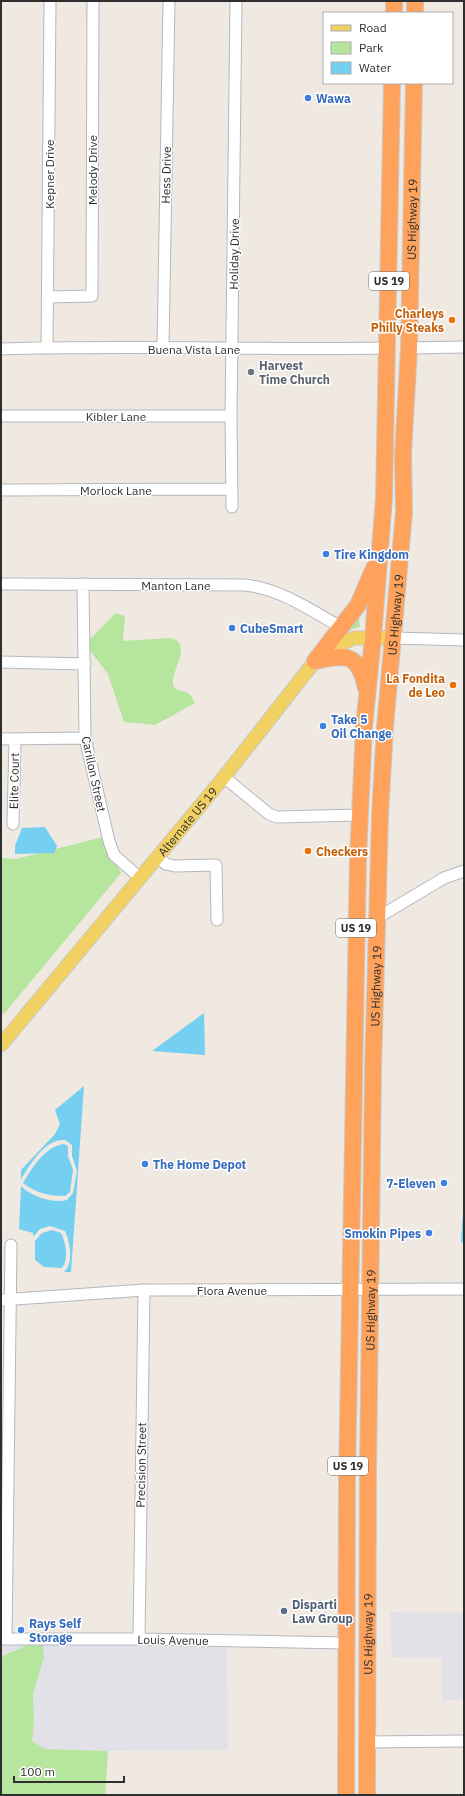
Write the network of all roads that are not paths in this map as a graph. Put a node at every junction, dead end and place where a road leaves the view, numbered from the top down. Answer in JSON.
{"nodes":[{"id":1,"x":50,"y":1,"type":"edge"},
{"id":2,"x":93,"y":1,"type":"edge"},
{"id":3,"x":169,"y":1,"type":"edge"},
{"id":4,"x":236,"y":1,"type":"edge"},
{"id":5,"x":394,"y":1,"type":"edge"},
{"id":6,"x":416,"y":1,"type":"edge"},
{"id":7,"x":394,"y":12,"type":"edge"},
{"id":8,"x":415,"y":12,"type":"edge"},
{"id":9,"x":392,"y":84,"type":"edge"},
{"id":10,"x":414,"y":84,"type":"edge"},
{"id":11,"x":48,"y":297,"type":"junction"},
{"id":12,"x":47,"y":348,"type":"junction"},
{"id":13,"x":163,"y":348,"type":"junction"},
{"id":14,"x":388,"y":348,"type":"junction"},
{"id":15,"x":409,"y":348,"type":"junction"},
{"id":16,"x":464,"y":348,"type":"edge"},
{"id":17,"x":1,"y":349,"type":"edge"},
{"id":18,"x":233,"y":349,"type":"junction"},
{"id":19,"x":1,"y":416,"type":"edge"},
{"id":20,"x":231,"y":416,"type":"junction"},
{"id":21,"x":402,"y":454,"type":"junction"},
{"id":22,"x":232,"y":489,"type":"junction"},
{"id":23,"x":1,"y":490,"type":"edge"},
{"id":24,"x":232,"y":507,"type":"dead end"},
{"id":25,"x":380,"y":554,"type":"junction"},
{"id":26,"x":1,"y":584,"type":"edge"},
{"id":27,"x":83,"y":584,"type":"junction"},
{"id":28,"x":341,"y":627,"type":"junction"},
{"id":29,"x":373,"y":638,"type":"junction"},
{"id":30,"x":394,"y":638,"type":"junction"},
{"id":31,"x":464,"y":640,"type":"edge"},
{"id":32,"x":316,"y":661,"type":"junction"},
{"id":33,"x":1,"y":662,"type":"edge"},
{"id":34,"x":85,"y":664,"type":"junction"},
{"id":35,"x":368,"y":694,"type":"junction"},
{"id":36,"x":85,"y":738,"type":"junction"},
{"id":37,"x":1,"y":739,"type":"edge"},
{"id":38,"x":15,"y":739,"type":"junction"},
{"id":39,"x":224,"y":777,"type":"junction"},
{"id":40,"x":361,"y":787,"type":"junction"},
{"id":41,"x":359,"y":815,"type":"junction"},
{"id":42,"x":13,"y":824,"type":"dead end"},
{"id":43,"x":158,"y":857,"type":"junction"},
{"id":44,"x":464,"y":871,"type":"edge"},
{"id":45,"x":140,"y":878,"type":"junction"},
{"id":46,"x":378,"y":918,"type":"junction"},
{"id":47,"x":217,"y":920,"type":"dead end"},
{"id":48,"x":356,"y":945,"type":"junction"},
{"id":49,"x":376,"y":1021,"type":"junction"},
{"id":50,"x":1,"y":1045,"type":"edge"},
{"id":51,"x":11,"y":1244,"type":"dead end"},
{"id":52,"x":350,"y":1289,"type":"junction"},
{"id":53,"x":371,"y":1289,"type":"junction"},
{"id":54,"x":464,"y":1289,"type":"edge"},
{"id":55,"x":144,"y":1290,"type":"junction"},
{"id":56,"x":5,"y":1300,"type":"edge"},
{"id":57,"x":347,"y":1480,"type":"junction"},
{"id":58,"x":368,"y":1533,"type":"junction"},
{"id":59,"x":346,"y":1574,"type":"junction"},
{"id":60,"x":4,"y":1639,"type":"edge"},
{"id":61,"x":139,"y":1639,"type":"junction"},
{"id":62,"x":367,"y":1641,"type":"junction"},
{"id":63,"x":346,"y":1643,"type":"junction"},
{"id":64,"x":464,"y":1741,"type":"edge"},
{"id":65,"x":367,"y":1742,"type":"junction"},
{"id":66,"x":346,"y":1795,"type":"edge"},
{"id":67,"x":367,"y":1795,"type":"edge"}],
"edges":[{"from":1,"to":11,"type":"street","name":"Kepner Drive"},
{"from":2,"to":11,"type":"street","name":"Melody Drive"},
{"from":3,"to":13,"type":"street","name":"Hess Drive"},
{"from":4,"to":18,"type":"street","name":"Holiday Drive"},
{"from":5,"to":7,"type":"highway"},
{"from":6,"to":8,"type":"highway"},
{"from":9,"to":14,"type":"highway","name":"US Highway 19","number":"US 19"},
{"from":10,"to":15,"type":"highway","name":"US Highway 19","number":"US 19"},
{"from":11,"to":12,"type":"street","name":"Kepner Drive"},
{"from":12,"to":13,"type":"street","name":"Buena Vista Lane"},
{"from":12,"to":17,"type":"street","name":"Buena Vista Lane"},
{"from":13,"to":18,"type":"street","name":"Buena Vista Lane"},
{"from":14,"to":18,"type":"street","name":"Buena Vista Lane"},
{"from":14,"to":21,"type":"highway"},
{"from":14,"to":25,"type":"highway","name":"US Highway 19","number":"US 19"},
{"from":15,"to":16,"type":"street"},
{"from":15,"to":21,"type":"highway","name":"US Highway 19","number":"US 19"},
{"from":18,"to":20,"type":"street","name":"Holiday Drive"},
{"from":19,"to":20,"type":"street","name":"Kibler Lane"},
{"from":20,"to":22,"type":"street","name":"Holiday Drive"},
{"from":21,"to":30,"type":"highway","name":"US Highway 19","number":"US 19"},
{"from":22,"to":23,"type":"street","name":"Morlock Lane"},
{"from":22,"to":24,"type":"street","name":"Holiday Drive"},
{"from":25,"to":28,"type":"highway"},
{"from":25,"to":29,"type":"highway","name":"US Highway 19","number":"US 19"},
{"from":26,"to":27,"type":"street","name":"Manton Lane"},
{"from":27,"to":28,"type":"street","name":"Manton Lane"},
{"from":27,"to":34,"type":"street","name":"Carillon Street"},
{"from":28,"to":32,"type":"highway"},
{"from":29,"to":30,"type":"main road","name":"Alternate US 19"},
{"from":29,"to":32,"type":"main road","name":"Alternate US 19"},
{"from":29,"to":35,"type":"highway","name":"US Highway 19","number":"US 19"},
{"from":30,"to":31,"type":"street"},
{"from":30,"to":46,"type":"highway","name":"US Highway 19","number":"US 19"},
{"from":32,"to":35,"type":"highway"},
{"from":32,"to":39,"type":"main road","name":"Alternate US 19"},
{"from":33,"to":34,"type":"street"},
{"from":34,"to":36,"type":"street","name":"Carillon Street"},
{"from":35,"to":40,"type":"highway","name":"US Highway 19","number":"US 19"},
{"from":36,"to":38,"type":"street"},
{"from":36,"to":45,"type":"street","name":"Carillon Street"},
{"from":37,"to":38,"type":"street"},
{"from":38,"to":42,"type":"street","name":"Elite Court"},
{"from":39,"to":41,"type":"street"},
{"from":39,"to":43,"type":"main road","name":"Alternate US 19"},
{"from":40,"to":41,"type":"highway","name":"US Highway 19","number":"US 19"},
{"from":40,"to":46,"type":"highway"},
{"from":41,"to":48,"type":"highway","name":"US Highway 19","number":"US 19"},
{"from":43,"to":45,"type":"main road","name":"Alternate US 19"},
{"from":43,"to":47,"type":"street"},
{"from":44,"to":46,"type":"street"},
{"from":45,"to":50,"type":"main road","name":"Alternate US 19"},
{"from":46,"to":49,"type":"highway","name":"US Highway 19","number":"US 19"},
{"from":48,"to":49,"type":"highway"},
{"from":48,"to":52,"type":"highway","name":"US Highway 19","number":"US 19"},
{"from":49,"to":53,"type":"highway","name":"US Highway 19","number":"US 19"},
{"from":51,"to":56,"type":"street"},
{"from":52,"to":53,"type":"street","name":"Flora Avenue"},
{"from":52,"to":55,"type":"street","name":"Flora Avenue"},
{"from":52,"to":57,"type":"highway","name":"US Highway 19","number":"US 19"},
{"from":53,"to":54,"type":"street","name":"Flora Avenue"},
{"from":53,"to":58,"type":"highway","name":"US Highway 19","number":"US 19"},
{"from":55,"to":56,"type":"street","name":"Flora Avenue"},
{"from":55,"to":61,"type":"street","name":"Precision Street"},
{"from":56,"to":60,"type":"street"},
{"from":57,"to":58,"type":"highway"},
{"from":57,"to":59,"type":"highway","name":"US Highway 19","number":"US 19"},
{"from":58,"to":62,"type":"highway","name":"US Highway 19","number":"US 19"},
{"from":59,"to":62,"type":"highway"},
{"from":59,"to":63,"type":"highway","name":"US Highway 19","number":"US 19"},
{"from":60,"to":61,"type":"street","name":"Louis Avenue"},
{"from":61,"to":63,"type":"street","name":"Louis Avenue"},
{"from":62,"to":65,"type":"highway","name":"US Highway 19","number":"US 19"},
{"from":63,"to":65,"type":"highway"},
{"from":63,"to":66,"type":"highway","name":"US Highway 19","number":"US 19"},
{"from":64,"to":65,"type":"street"},
{"from":65,"to":67,"type":"highway","name":"US Highway 19","number":"US 19"}]}
